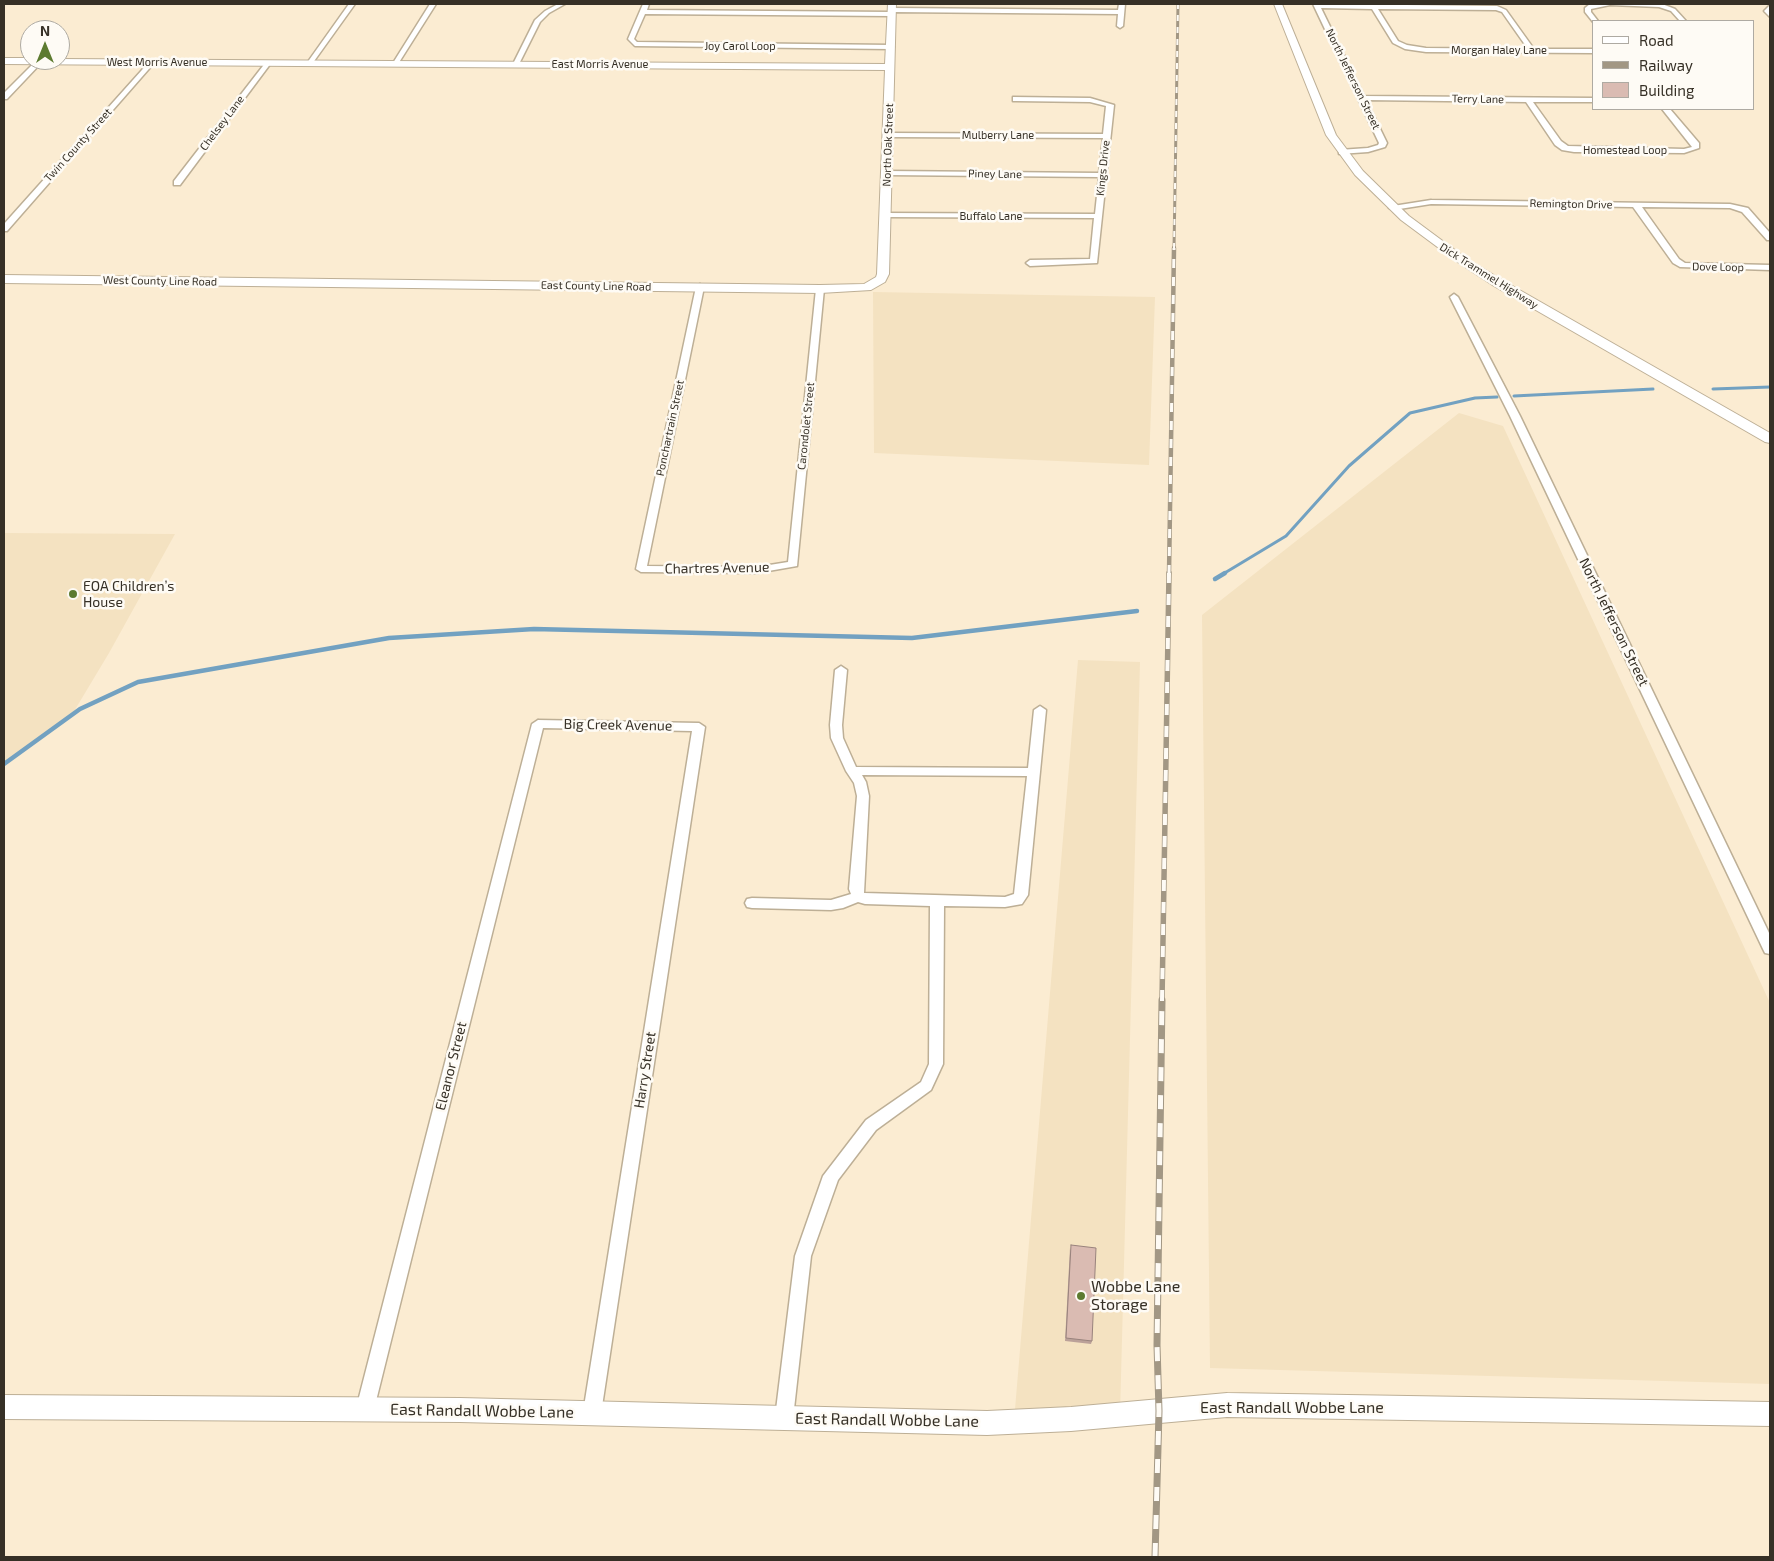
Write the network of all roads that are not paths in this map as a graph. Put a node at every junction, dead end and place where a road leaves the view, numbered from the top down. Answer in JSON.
{"nodes":[{"id":1,"x":352,"y":4,"type":"edge"},
{"id":2,"x":433,"y":4,"type":"edge"},
{"id":3,"x":562,"y":4,"type":"edge"},
{"id":4,"x":646,"y":4,"type":"edge"},
{"id":5,"x":1122,"y":4,"type":"edge"},
{"id":6,"x":1278,"y":4,"type":"edge"},
{"id":7,"x":1608,"y":4,"type":"edge"},
{"id":8,"x":1612,"y":4,"type":"edge"},
{"id":9,"x":1316,"y":5,"type":"edge"},
{"id":10,"x":1041,"y":7,"type":"edge"},
{"id":11,"x":1374,"y":7,"type":"junction"},
{"id":12,"x":1770,"y":8,"type":"edge"},
{"id":13,"x":892,"y":9,"type":"edge"},
{"id":14,"x":643,"y":12,"type":"junction"},
{"id":15,"x":1121,"y":12,"type":"junction"},
{"id":16,"x":1770,"y":15,"type":"edge"},
{"id":17,"x":1594,"y":20,"type":"edge"},
{"id":18,"x":1683,"y":20,"type":"edge"},
{"id":19,"x":1120,"y":26,"type":"dead end"},
{"id":20,"x":891,"y":47,"type":"junction"},
{"id":21,"x":1532,"y":50,"type":"junction"},
{"id":22,"x":1592,"y":50,"type":"edge"},
{"id":23,"x":4,"y":61,"type":"edge"},
{"id":24,"x":20,"y":61,"type":"edge"},
{"id":25,"x":70,"y":61,"type":"edge"},
{"id":26,"x":152,"y":62,"type":"junction"},
{"id":27,"x":268,"y":62,"type":"junction"},
{"id":28,"x":310,"y":62,"type":"junction"},
{"id":29,"x":396,"y":63,"type":"junction"},
{"id":30,"x":516,"y":64,"type":"junction"},
{"id":31,"x":890,"y":67,"type":"junction"},
{"id":32,"x":31,"y":70,"type":"edge"},
{"id":33,"x":4,"y":96,"type":"edge"},
{"id":34,"x":1362,"y":98,"type":"junction"},
{"id":35,"x":1016,"y":99,"type":"dead end"},
{"id":36,"x":1528,"y":100,"type":"junction"},
{"id":37,"x":1592,"y":100,"type":"edge"},
{"id":38,"x":1667,"y":110,"type":"edge"},
{"id":39,"x":889,"y":135,"type":"junction"},
{"id":40,"x":1107,"y":136,"type":"junction"},
{"id":41,"x":1342,"y":152,"type":"junction"},
{"id":42,"x":887,"y":173,"type":"junction"},
{"id":43,"x":1103,"y":175,"type":"junction"},
{"id":44,"x":177,"y":183,"type":"dead end"},
{"id":45,"x":1636,"y":205,"type":"junction"},
{"id":46,"x":1393,"y":208,"type":"junction"},
{"id":47,"x":885,"y":215,"type":"junction"},
{"id":48,"x":1098,"y":216,"type":"junction"},
{"id":49,"x":4,"y":229,"type":"edge"},
{"id":50,"x":1770,"y":238,"type":"edge"},
{"id":51,"x":1030,"y":263,"type":"dead end"},
{"id":52,"x":1770,"y":268,"type":"edge"},
{"id":53,"x":4,"y":279,"type":"edge"},
{"id":54,"x":316,"y":283,"type":"joint"},
{"id":55,"x":875,"y":284,"type":"joint"},
{"id":56,"x":700,"y":287,"type":"junction"},
{"id":57,"x":820,"y":288,"type":"junction"},
{"id":58,"x":1454,"y":297,"type":"dead end"},
{"id":59,"x":1770,"y":439,"type":"edge"},
{"id":60,"x":792,"y":564,"type":"joint"},
{"id":61,"x":641,"y":569,"type":"joint"},
{"id":62,"x":841,"y":670,"type":"dead end"},
{"id":63,"x":1040,"y":710,"type":"dead end"},
{"id":64,"x":538,"y":724,"type":"joint"},
{"id":65,"x":699,"y":727,"type":"joint"},
{"id":66,"x":852,"y":772,"type":"junction"},
{"id":67,"x":1033,"y":772,"type":"junction"},
{"id":68,"x":858,"y":896,"type":"junction"},
{"id":69,"x":937,"y":901,"type":"junction"},
{"id":70,"x":752,"y":904,"type":"dead end"},
{"id":71,"x":1770,"y":949,"type":"edge"},
{"id":72,"x":4,"y":1407,"type":"edge"},
{"id":73,"x":365,"y":1409,"type":"junction"},
{"id":74,"x":592,"y":1413,"type":"junction"},
{"id":75,"x":1770,"y":1414,"type":"edge"},
{"id":76,"x":784,"y":1418,"type":"junction"}],
"edges":[{"from":1,"to":28,"type":"street"},
{"from":2,"to":29,"type":"street"},
{"from":3,"to":30,"type":"street"},
{"from":4,"to":14,"type":"street","name":"Joy Carol Loop"},
{"from":5,"to":15,"type":"street"},
{"from":6,"to":41,"type":"street","name":"Dick Trammel Highway"},
{"from":7,"to":17,"type":"street"},
{"from":8,"to":18,"type":"street"},
{"from":9,"to":11,"type":"street"},
{"from":9,"to":34,"type":"street","name":"North Jefferson Street"},
{"from":10,"to":13,"type":"street"},
{"from":10,"to":15,"type":"street"},
{"from":11,"to":21,"type":"street"},
{"from":11,"to":21,"type":"street","name":"Morgan Haley Lane"},
{"from":12,"to":16,"type":"street"},
{"from":13,"to":14,"type":"street"},
{"from":13,"to":20,"type":"street","name":"North Oak Street"},
{"from":14,"to":20,"type":"street","name":"Joy Carol Loop"},
{"from":15,"to":19,"type":"street"},
{"from":20,"to":31,"type":"street","name":"North Oak Street"},
{"from":21,"to":22,"type":"street","name":"Morgan Haley Lane"},
{"from":23,"to":24,"type":"street","name":"West Morris Avenue"},
{"from":25,"to":26,"type":"street","name":"West Morris Avenue"},
{"from":26,"to":27,"type":"street","name":"West Morris Avenue"},
{"from":26,"to":49,"type":"street","name":"Twin County Street"},
{"from":27,"to":28,"type":"street","name":"West Morris Avenue"},
{"from":27,"to":44,"type":"street","name":"Chelsey Lane"},
{"from":28,"to":29,"type":"street","name":"East Morris Avenue"},
{"from":29,"to":30,"type":"street","name":"East Morris Avenue"},
{"from":30,"to":31,"type":"street","name":"East Morris Avenue"},
{"from":31,"to":39,"type":"street","name":"North Oak Street"},
{"from":32,"to":33,"type":"street"},
{"from":34,"to":36,"type":"street","name":"Terry Lane"},
{"from":34,"to":41,"type":"street","name":"North Jefferson Street"},
{"from":35,"to":40,"type":"street","name":"Kings Drive"},
{"from":36,"to":37,"type":"street","name":"Terry Lane"},
{"from":36,"to":38,"type":"street","name":"Homestead Loop"},
{"from":39,"to":40,"type":"street","name":"Mulberry Lane"},
{"from":39,"to":42,"type":"street","name":"North Oak Street"},
{"from":40,"to":43,"type":"street","name":"Kings Drive"},
{"from":41,"to":46,"type":"street","name":"Dick Trammel Highway"},
{"from":42,"to":43,"type":"street","name":"Piney Lane"},
{"from":42,"to":47,"type":"street","name":"North Oak Street"},
{"from":43,"to":48,"type":"street","name":"Kings Drive"},
{"from":45,"to":46,"type":"street","name":"Remington Drive"},
{"from":45,"to":50,"type":"street","name":"Remington Drive"},
{"from":45,"to":52,"type":"street","name":"Dove Loop"},
{"from":46,"to":59,"type":"street","name":"Dick Trammel Highway"},
{"from":47,"to":48,"type":"street","name":"Buffalo Lane"},
{"from":47,"to":55,"type":"street","name":"North Oak Street"},
{"from":48,"to":51,"type":"street","name":"Kings Drive"},
{"from":53,"to":54,"type":"street","name":"West County Line Road"},
{"from":54,"to":56,"type":"street","name":"East County Line Road"},
{"from":55,"to":57,"type":"street","name":"East County Line Road"},
{"from":56,"to":57,"type":"street","name":"East County Line Road"},
{"from":56,"to":61,"type":"street","name":"Ponchartrain Street"},
{"from":57,"to":60,"type":"street","name":"Carondolet Street"},
{"from":58,"to":71,"type":"street","name":"North Jefferson Street"},
{"from":60,"to":61,"type":"street","name":"Chartres Avenue"},
{"from":62,"to":66,"type":"street"},
{"from":63,"to":67,"type":"street"},
{"from":64,"to":65,"type":"street","name":"Big Creek Avenue"},
{"from":64,"to":73,"type":"street","name":"Eleanor Street"},
{"from":65,"to":74,"type":"street","name":"Harry Street"},
{"from":66,"to":67,"type":"street"},
{"from":66,"to":68,"type":"street"},
{"from":67,"to":69,"type":"street"},
{"from":68,"to":69,"type":"street"},
{"from":68,"to":70,"type":"street"},
{"from":69,"to":76,"type":"street"},
{"from":72,"to":73,"type":"street","name":"East Randall Wobbe Lane"},
{"from":73,"to":74,"type":"street","name":"East Randall Wobbe Lane"},
{"from":74,"to":76,"type":"street","name":"East Randall Wobbe Lane"},
{"from":75,"to":76,"type":"street","name":"East Randall Wobbe Lane"}]}
